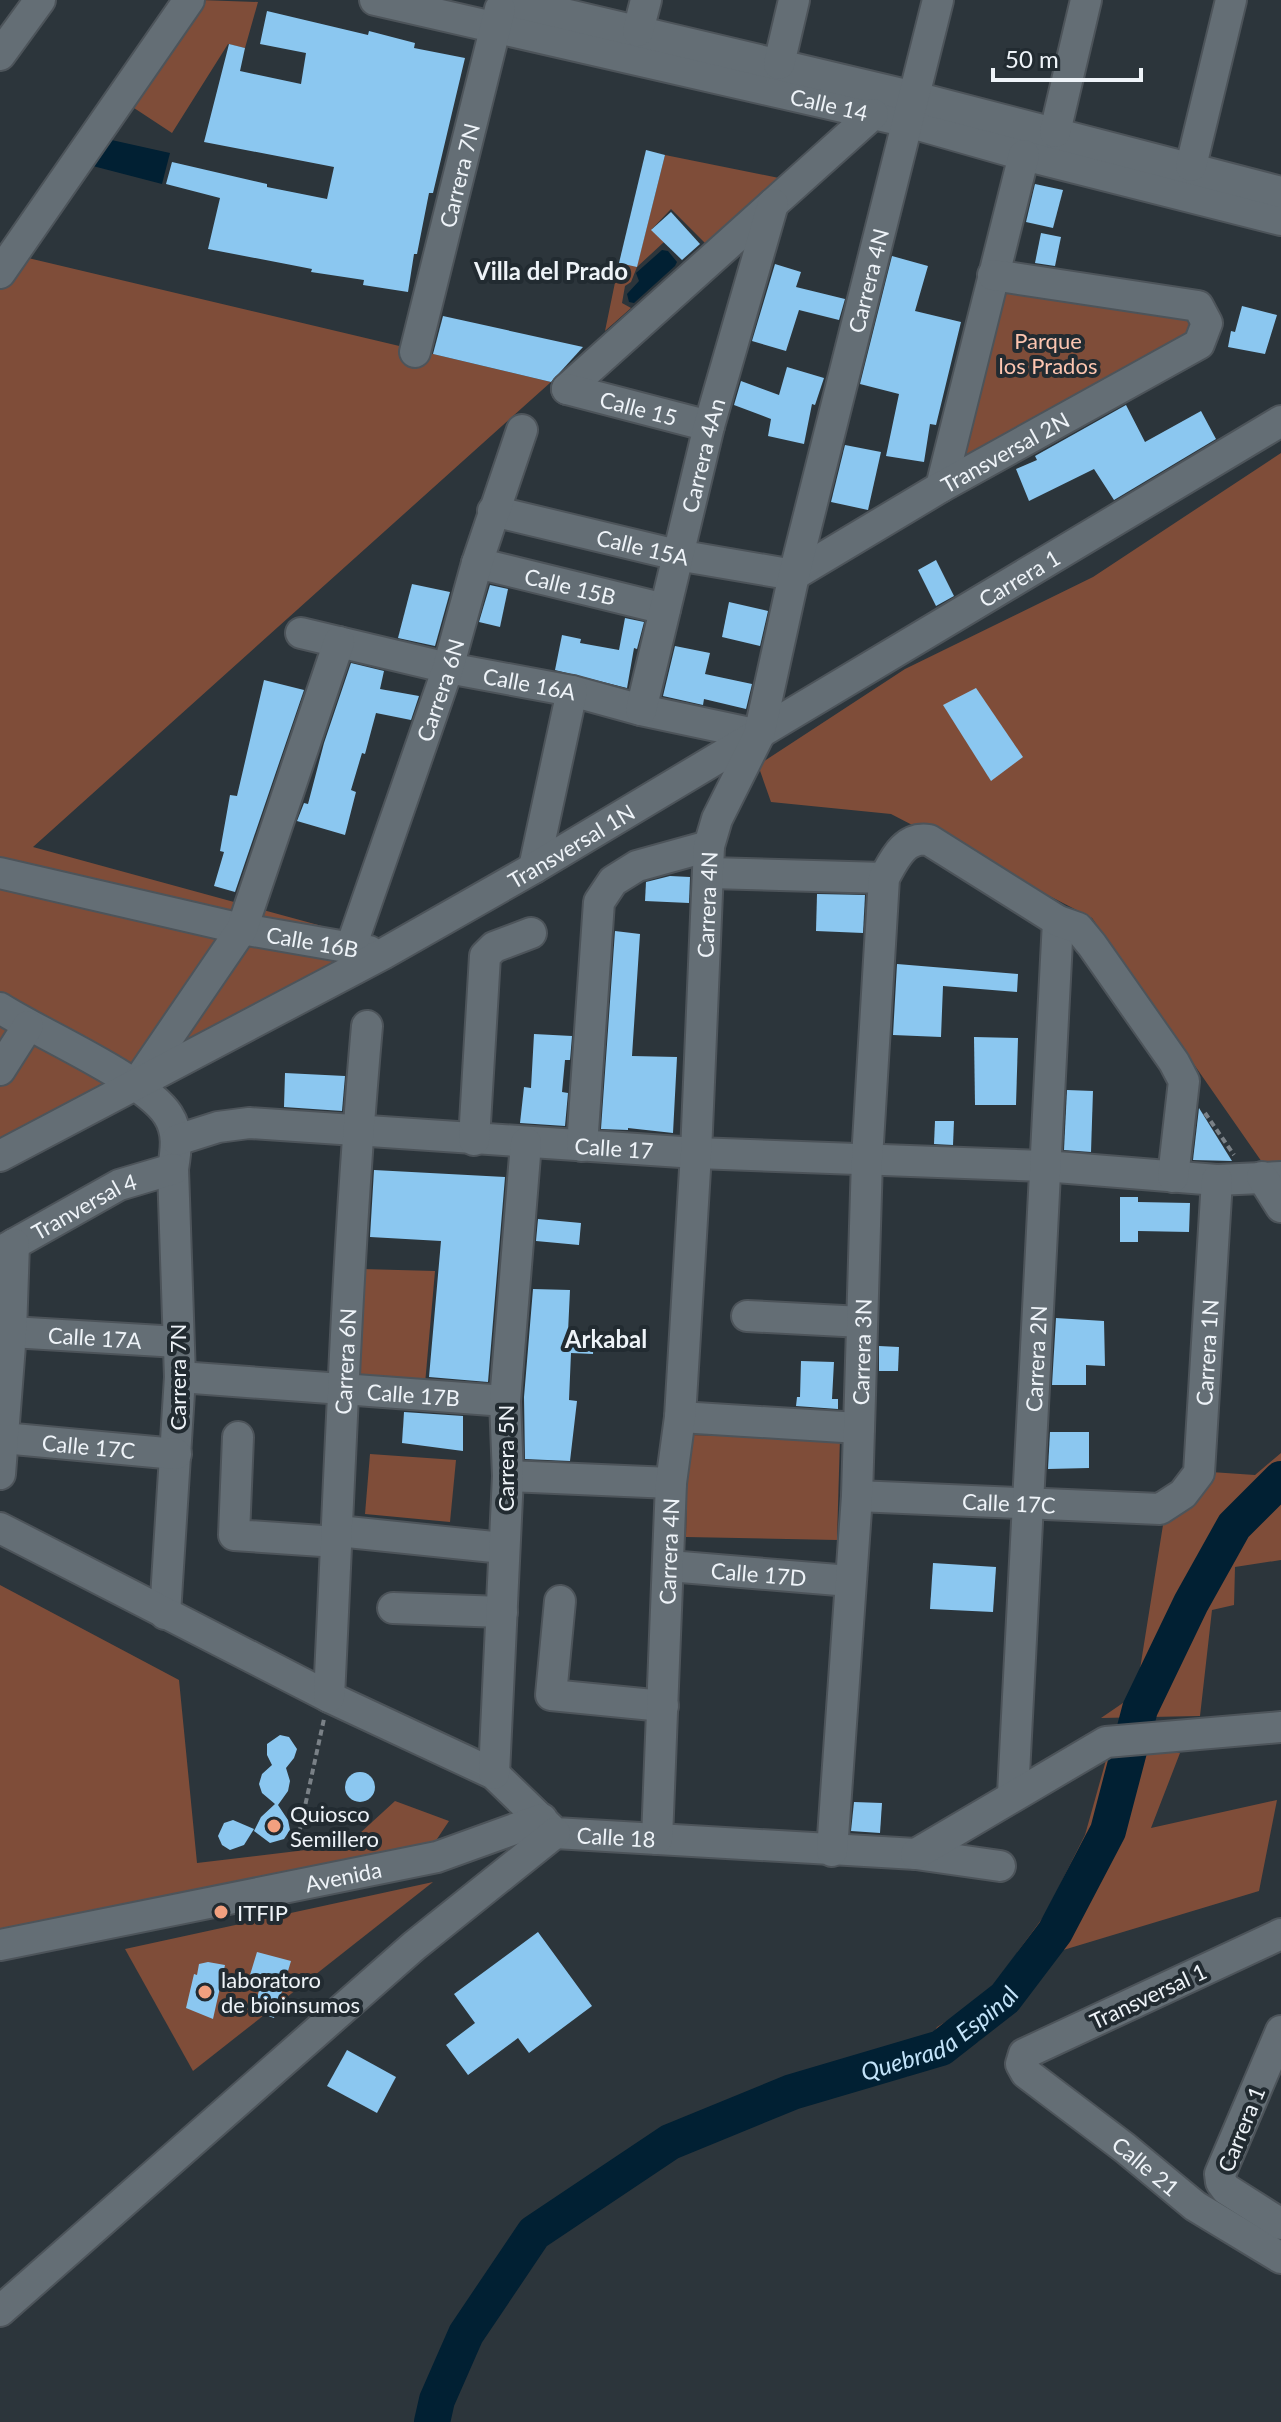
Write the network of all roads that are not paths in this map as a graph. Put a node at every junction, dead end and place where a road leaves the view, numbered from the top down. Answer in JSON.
{"nodes":[{"id":1,"x":40,"y":0,"type":"edge"},
{"id":2,"x":189,"y":0,"type":"edge"},
{"id":3,"x":375,"y":0,"type":"edge"},
{"id":4,"x":646,"y":0,"type":"edge"},
{"id":5,"x":794,"y":0,"type":"edge"},
{"id":6,"x":938,"y":0,"type":"edge"},
{"id":7,"x":1086,"y":0,"type":"edge"},
{"id":8,"x":1231,"y":0,"type":"edge"},
{"id":9,"x":501,"y":9,"type":"edge"},
{"id":10,"x":638,"y":31,"type":"junction"},
{"id":11,"x":0,"y":55,"type":"edge"},
{"id":12,"x":779,"y":64,"type":"junction"},
{"id":13,"x":911,"y":109,"type":"junction"},
{"id":14,"x":873,"y":114,"type":"junction"},
{"id":15,"x":1055,"y":132,"type":"junction"},
{"id":16,"x":1024,"y":155,"type":"junction"},
{"id":17,"x":1191,"y":166,"type":"junction"},
{"id":18,"x":1281,"y":192,"type":"edge"},
{"id":19,"x":773,"y":204,"type":"junction"},
{"id":20,"x":1281,"y":220,"type":"edge"},
{"id":21,"x":0,"y":273,"type":"edge"},
{"id":22,"x":993,"y":275,"type":"junction"},
{"id":23,"x":415,"y":352,"type":"dead end"},
{"id":24,"x":1281,"y":393,"type":"edge"},
{"id":25,"x":1277,"y":424,"type":"edge"},
{"id":26,"x":709,"y":426,"type":"junction"},
{"id":27,"x":522,"y":430,"type":"dead end"},
{"id":28,"x":941,"y":487,"type":"junction"},
{"id":29,"x":493,"y":511,"type":"junction"},
{"id":30,"x":677,"y":555,"type":"junction"},
{"id":31,"x":477,"y":563,"type":"junction"},
{"id":32,"x":794,"y":575,"type":"junction"},
{"id":33,"x":665,"y":609,"type":"junction"},
{"id":34,"x":301,"y":633,"type":"dead end"},
{"id":35,"x":339,"y":642,"type":"junction"},
{"id":36,"x":448,"y":668,"type":"junction"},
{"id":37,"x":572,"y":691,"type":"junction"},
{"id":38,"x":641,"y":710,"type":"junction"},
{"id":39,"x":759,"y":735,"type":"junction"},
{"id":40,"x":710,"y":860,"type":"junction"},
{"id":41,"x":890,"y":866,"type":"junction"},
{"id":42,"x":534,"y":868,"type":"junction"},
{"id":43,"x":0,"y":873,"type":"edge"},
{"id":44,"x":1058,"y":921,"type":"junction"},
{"id":45,"x":242,"y":929,"type":"junction"},
{"id":46,"x":531,"y":933,"type":"dead end"},
{"id":47,"x":351,"y":947,"type":"junction"},
{"id":48,"x":383,"y":954,"type":"junction"},
{"id":49,"x":0,"y":1008,"type":"edge"},
{"id":50,"x":28,"y":1026,"type":"junction"},
{"id":51,"x":367,"y":1026,"type":"dead end"},
{"id":52,"x":0,"y":1070,"type":"edge"},
{"id":53,"x":136,"y":1084,"type":"junction"},
{"id":54,"x":358,"y":1132,"type":"junction"},
{"id":55,"x":474,"y":1140,"type":"junction"},
{"id":56,"x":526,"y":1143,"type":"junction"},
{"id":57,"x":582,"y":1146,"type":"junction"},
{"id":58,"x":696,"y":1153,"type":"junction"},
{"id":59,"x":175,"y":1155,"type":"junction"},
{"id":60,"x":0,"y":1156,"type":"edge"},
{"id":61,"x":867,"y":1159,"type":"junction"},
{"id":62,"x":1044,"y":1166,"type":"junction"},
{"id":63,"x":1173,"y":1177,"type":"junction"},
{"id":64,"x":1264,"y":1177,"type":"edge"},
{"id":65,"x":1217,"y":1180,"type":"junction"},
{"id":66,"x":1281,"y":1207,"type":"edge"},
{"id":67,"x":7,"y":1248,"type":"edge"},
{"id":68,"x":747,"y":1316,"type":"dead end"},
{"id":69,"x":862,"y":1322,"type":"junction"},
{"id":70,"x":11,"y":1332,"type":"junction"},
{"id":71,"x":178,"y":1342,"type":"junction"},
{"id":72,"x":180,"y":1377,"type":"junction"},
{"id":73,"x":342,"y":1388,"type":"junction"},
{"id":74,"x":505,"y":1401,"type":"junction"},
{"id":75,"x":680,"y":1417,"type":"junction"},
{"id":76,"x":859,"y":1428,"type":"junction"},
{"id":77,"x":238,"y":1437,"type":"dead end"},
{"id":78,"x":3,"y":1438,"type":"junction"},
{"id":79,"x":176,"y":1454,"type":"junction"},
{"id":80,"x":0,"y":1474,"type":"edge"},
{"id":81,"x":508,"y":1476,"type":"junction"},
{"id":82,"x":671,"y":1483,"type":"junction"},
{"id":83,"x":857,"y":1496,"type":"junction"},
{"id":84,"x":1027,"y":1501,"type":"junction"},
{"id":85,"x":1160,"y":1509,"type":"joint"},
{"id":86,"x":0,"y":1528,"type":"edge"},
{"id":87,"x":337,"y":1537,"type":"junction"},
{"id":88,"x":503,"y":1548,"type":"junction"},
{"id":89,"x":669,"y":1566,"type":"junction"},
{"id":90,"x":850,"y":1581,"type":"junction"},
{"id":91,"x":560,"y":1601,"type":"dead end"},
{"id":92,"x":393,"y":1608,"type":"dead end"},
{"id":93,"x":502,"y":1612,"type":"junction"},
{"id":94,"x":165,"y":1614,"type":"junction"},
{"id":95,"x":329,"y":1697,"type":"junction"},
{"id":96,"x":663,"y":1706,"type":"junction"},
{"id":97,"x":1281,"y":1727,"type":"edge"},
{"id":98,"x":494,"y":1774,"type":"junction"},
{"id":99,"x":1013,"y":1794,"type":"junction"},
{"id":100,"x":548,"y":1826,"type":"junction"},
{"id":101,"x":657,"y":1839,"type":"junction"},
{"id":102,"x":832,"y":1851,"type":"junction"},
{"id":103,"x":916,"y":1854,"type":"junction"},
{"id":104,"x":1000,"y":1866,"type":"dead end"},
{"id":105,"x":1281,"y":1934,"type":"edge"},
{"id":106,"x":0,"y":1945,"type":"edge"},
{"id":107,"x":1281,"y":2031,"type":"edge"},
{"id":108,"x":1021,"y":2064,"type":"joint"},
{"id":109,"x":1281,"y":2224,"type":"edge"},
{"id":110,"x":1281,"y":2258,"type":"edge"},
{"id":111,"x":0,"y":2311,"type":"edge"}],
"edges":[{"from":1,"to":11,"type":"street"},
{"from":2,"to":21,"type":"street"},
{"from":3,"to":9,"type":"street","name":"Calle 14"},
{"from":4,"to":10,"type":"street"},
{"from":5,"to":12,"type":"street"},
{"from":6,"to":13,"type":"street","name":"Carrera 4N"},
{"from":7,"to":15,"type":"street"},
{"from":8,"to":17,"type":"street"},
{"from":9,"to":10,"type":"street","name":"Calle 14"},
{"from":9,"to":14,"type":"street","name":"Calle 14"},
{"from":9,"to":23,"type":"street","name":"Carrera 7N"},
{"from":10,"to":12,"type":"street","name":"Calle 14"},
{"from":12,"to":13,"type":"street","name":"Calle 14"},
{"from":13,"to":14,"type":"street","name":"Calle 14"},
{"from":13,"to":15,"type":"street","name":"Calle 14"},
{"from":13,"to":16,"type":"street","name":"Calle 14"},
{"from":13,"to":32,"type":"street","name":"Carrera 4N"},
{"from":14,"to":19,"type":"street"},
{"from":15,"to":17,"type":"street","name":"Calle 14"},
{"from":16,"to":20,"type":"street","name":"Calle 14"},
{"from":16,"to":22,"type":"street"},
{"from":17,"to":18,"type":"street","name":"Calle 14"},
{"from":19,"to":26,"type":"street","name":"Carrera 4An"},
{"from":19,"to":26,"type":"street","name":"Calle 15"},
{"from":22,"to":28,"type":"street"},
{"from":22,"to":28,"type":"street","name":"Transversal 2N"},
{"from":24,"to":25,"type":"street"},
{"from":25,"to":39,"type":"street","name":"Carrera 1"},
{"from":26,"to":30,"type":"street","name":"Carrera 4An"},
{"from":27,"to":29,"type":"street","name":"Carrera 6N"},
{"from":28,"to":32,"type":"street","name":"Transversal 2N"},
{"from":29,"to":30,"type":"street","name":"Calle 15A"},
{"from":29,"to":31,"type":"street","name":"Carrera 6N"},
{"from":30,"to":32,"type":"street","name":"Calle 15A"},
{"from":30,"to":33,"type":"street","name":"Carrera 4An"},
{"from":31,"to":33,"type":"street","name":"Calle 15B"},
{"from":31,"to":36,"type":"street","name":"Carrera 6N"},
{"from":32,"to":39,"type":"street","name":"Carrera 4N"},
{"from":33,"to":38,"type":"street","name":"Carrera 4An"},
{"from":34,"to":35,"type":"street","name":"Calle 16A"},
{"from":35,"to":36,"type":"street","name":"Calle 16A"},
{"from":35,"to":45,"type":"street"},
{"from":36,"to":37,"type":"street","name":"Calle 16A"},
{"from":36,"to":47,"type":"street","name":"Carrera 6N"},
{"from":37,"to":38,"type":"street","name":"Calle 16A"},
{"from":37,"to":42,"type":"street"},
{"from":38,"to":39,"type":"street","name":"Calle 16A"},
{"from":39,"to":40,"type":"street","name":"Carrera 4N"},
{"from":39,"to":42,"type":"street","name":"Transversal 1N"},
{"from":40,"to":41,"type":"street"},
{"from":40,"to":57,"type":"street"},
{"from":40,"to":58,"type":"street","name":"Carrera 4N"},
{"from":41,"to":44,"type":"street"},
{"from":41,"to":61,"type":"street","name":"Carrera 3N"},
{"from":42,"to":48,"type":"street","name":"Transversal 1N"},
{"from":43,"to":45,"type":"street","name":"Calle 16B"},
{"from":44,"to":62,"type":"street","name":"Carrera 2N"},
{"from":44,"to":63,"type":"street"},
{"from":45,"to":47,"type":"street","name":"Calle 16B"},
{"from":45,"to":53,"type":"street"},
{"from":46,"to":55,"type":"street"},
{"from":47,"to":48,"type":"street","name":"Calle 16B"},
{"from":48,"to":53,"type":"street","name":"Transversal 1N"},
{"from":49,"to":50,"type":"street"},
{"from":50,"to":52,"type":"street"},
{"from":50,"to":53,"type":"street"},
{"from":51,"to":54,"type":"street","name":"Carrera 6N"},
{"from":53,"to":59,"type":"street"},
{"from":53,"to":60,"type":"street"},
{"from":54,"to":55,"type":"street","name":"Calle 17"},
{"from":54,"to":59,"type":"street","name":"Calle 17"},
{"from":54,"to":73,"type":"street","name":"Carrera 6N"},
{"from":55,"to":56,"type":"street","name":"Calle 17"},
{"from":56,"to":57,"type":"street","name":"Calle 17"},
{"from":56,"to":74,"type":"street","name":"Carrera 5N"},
{"from":57,"to":58,"type":"street","name":"Calle 17"},
{"from":58,"to":61,"type":"street","name":"Calle 17"},
{"from":58,"to":75,"type":"street","name":"Carrera 4N"},
{"from":59,"to":67,"type":"street","name":"Tranversal 4"},
{"from":59,"to":71,"type":"street","name":"Carrera 7N"},
{"from":61,"to":62,"type":"street","name":"Calle 17"},
{"from":61,"to":69,"type":"street","name":"Carrera 3N"},
{"from":62,"to":63,"type":"street","name":"Calle 17"},
{"from":62,"to":84,"type":"street","name":"Carrera 2N"},
{"from":63,"to":65,"type":"street","name":"Calle 17"},
{"from":64,"to":65,"type":"street","name":"Calle 17"},
{"from":64,"to":66,"type":"street"},
{"from":65,"to":85,"type":"street","name":"Carrera 1N"},
{"from":67,"to":70,"type":"street"},
{"from":68,"to":69,"type":"street"},
{"from":69,"to":76,"type":"street","name":"Carrera 3N"},
{"from":70,"to":71,"type":"street","name":"Calle 17A"},
{"from":70,"to":78,"type":"street"},
{"from":71,"to":72,"type":"street","name":"Carrera 7N"},
{"from":72,"to":73,"type":"street","name":"Calle 17B"},
{"from":72,"to":79,"type":"street","name":"Carrera 7N"},
{"from":73,"to":74,"type":"street","name":"Calle 17B"},
{"from":73,"to":87,"type":"street","name":"Carrera 6N"},
{"from":74,"to":81,"type":"street","name":"Carrera 5N"},
{"from":75,"to":76,"type":"street"},
{"from":75,"to":82,"type":"street","name":"Carrera 4N"},
{"from":76,"to":83,"type":"street","name":"Carrera 3N"},
{"from":77,"to":87,"type":"street"},
{"from":78,"to":79,"type":"street","name":"Calle 17C"},
{"from":78,"to":80,"type":"street"},
{"from":79,"to":94,"type":"street","name":"Carrera 7N"},
{"from":81,"to":82,"type":"street"},
{"from":81,"to":88,"type":"street","name":"Carrera 5N"},
{"from":82,"to":89,"type":"street","name":"Carrera 4N"},
{"from":83,"to":84,"type":"street","name":"Calle 17C"},
{"from":83,"to":90,"type":"street","name":"Carrera 3N"},
{"from":84,"to":85,"type":"street","name":"Calle 17C"},
{"from":84,"to":99,"type":"street","name":"Carrera 2N"},
{"from":86,"to":94,"type":"street"},
{"from":87,"to":88,"type":"street"},
{"from":87,"to":95,"type":"street","name":"Carrera 6N"},
{"from":88,"to":93,"type":"street","name":"Carrera 5N"},
{"from":89,"to":90,"type":"street","name":"Calle 17D"},
{"from":89,"to":96,"type":"street","name":"Carrera 4N"},
{"from":90,"to":102,"type":"street","name":"Carrera 3N"},
{"from":91,"to":96,"type":"street"},
{"from":92,"to":93,"type":"street"},
{"from":93,"to":98,"type":"street","name":"Carrera 5N"},
{"from":94,"to":95,"type":"street"},
{"from":95,"to":98,"type":"street"},
{"from":96,"to":101,"type":"street","name":"Carrera 4N"},
{"from":97,"to":99,"type":"street"},
{"from":98,"to":100,"type":"street"},
{"from":99,"to":103,"type":"street"},
{"from":100,"to":101,"type":"street","name":"Calle 18"},
{"from":100,"to":106,"type":"street","name":"Avenida"},
{"from":100,"to":111,"type":"street"},
{"from":101,"to":102,"type":"street","name":"Calle 18"},
{"from":102,"to":103,"type":"street","name":"Calle 18"},
{"from":103,"to":104,"type":"street","name":"Calle 18"},
{"from":105,"to":108,"type":"street","name":"Transversal 1"},
{"from":107,"to":109,"type":"street","name":"Carrera 1"},
{"from":108,"to":110,"type":"street","name":"Calle 21"}]}
